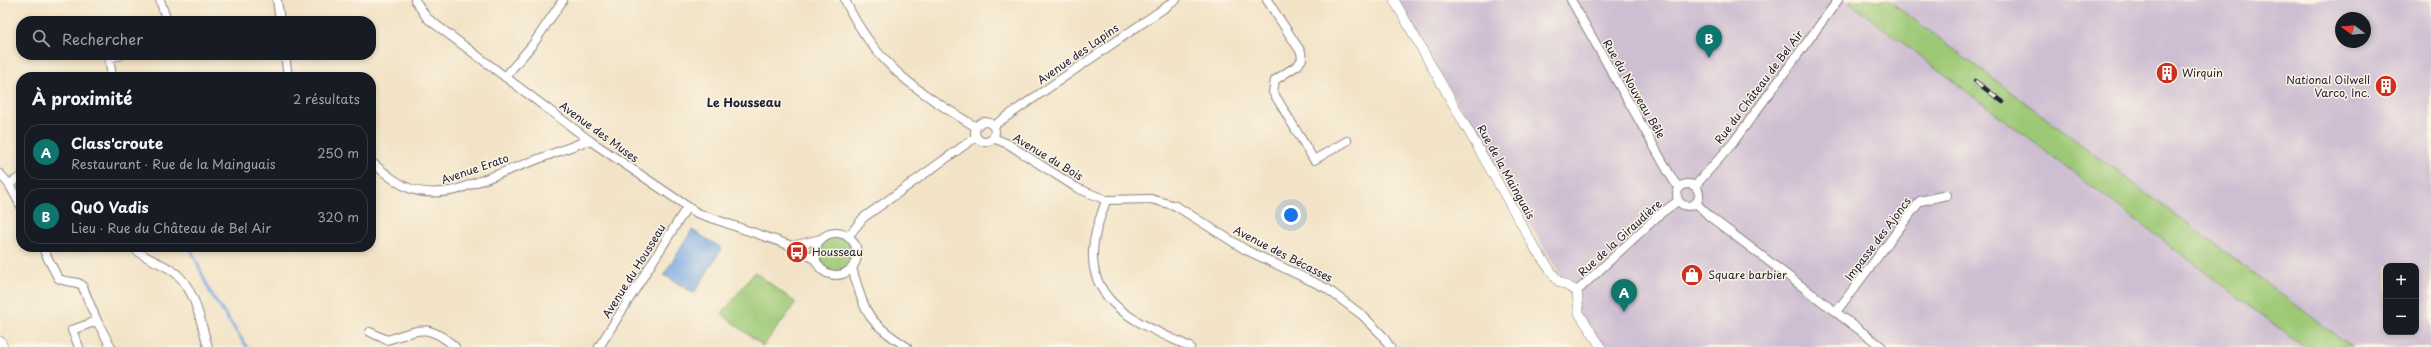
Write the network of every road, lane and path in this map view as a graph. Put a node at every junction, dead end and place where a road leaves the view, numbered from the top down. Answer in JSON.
{"nodes":[{"id":1,"x":160,"y":0,"type":"edge"},
{"id":2,"x":277,"y":0,"type":"edge"},
{"id":3,"x":415,"y":0,"type":"edge"},
{"id":4,"x":563,"y":0,"type":"edge"},
{"id":5,"x":845,"y":0,"type":"edge"},
{"id":6,"x":1267,"y":0,"type":"edge"},
{"id":7,"x":1394,"y":0,"type":"edge"},
{"id":8,"x":1571,"y":0,"type":"edge"},
{"id":9,"x":1838,"y":0,"type":"edge"},
{"id":10,"x":1173,"y":1,"type":"edge"},
{"id":11,"x":165,"y":16,"type":"edge"},
{"id":12,"x":279,"y":16,"type":"edge"},
{"id":13,"x":109,"y":60,"type":"edge"},
{"id":14,"x":286,"y":60,"type":"edge"},
{"id":15,"x":111,"y":72,"type":"edge"},
{"id":16,"x":287,"y":72,"type":"edge"},
{"id":17,"x":505,"y":77,"type":"junction"},
{"id":18,"x":993,"y":126,"type":"junction"},
{"id":19,"x":976,"y":127,"type":"junction"},
{"id":20,"x":976,"y":137,"type":"junction"},
{"id":21,"x":993,"y":138,"type":"junction"},
{"id":22,"x":589,"y":140,"type":"junction"},
{"id":23,"x":1347,"y":141,"type":"dead end"},
{"id":24,"x":376,"y":166,"type":"edge"},
{"id":25,"x":0,"y":174,"type":"edge"},
{"id":26,"x":16,"y":180,"type":"edge"},
{"id":27,"x":9,"y":184,"type":"junction"},
{"id":28,"x":1680,"y":186,"type":"junction"},
{"id":29,"x":1695,"y":186,"type":"junction"},
{"id":30,"x":1947,"y":195,"type":"dead end"},
{"id":31,"x":16,"y":197,"type":"edge"},
{"id":32,"x":1106,"y":200,"type":"junction"},
{"id":33,"x":1678,"y":201,"type":"junction"},
{"id":34,"x":1696,"y":203,"type":"junction"},
{"id":35,"x":687,"y":207,"type":"junction"},
{"id":36,"x":848,"y":236,"type":"junction"},
{"id":37,"x":821,"y":239,"type":"junction"},
{"id":38,"x":792,"y":246,"type":"junction"},
{"id":39,"x":45,"y":252,"type":"edge"},
{"id":40,"x":138,"y":252,"type":"edge"},
{"id":41,"x":816,"y":260,"type":"junction"},
{"id":42,"x":852,"y":268,"type":"junction"},
{"id":43,"x":1576,"y":291,"type":"junction"},
{"id":44,"x":1836,"y":312,"type":"junction"},
{"id":45,"x":97,"y":321,"type":"junction"},
{"id":46,"x":370,"y":332,"type":"dead end"},
{"id":47,"x":0,"y":342,"type":"edge"},
{"id":48,"x":2,"y":347,"type":"edge"},
{"id":49,"x":79,"y":347,"type":"edge"},
{"id":50,"x":111,"y":347,"type":"edge"},
{"id":51,"x":208,"y":347,"type":"edge"},
{"id":52,"x":455,"y":347,"type":"edge"},
{"id":53,"x":599,"y":347,"type":"edge"},
{"id":54,"x":907,"y":347,"type":"edge"},
{"id":55,"x":1190,"y":347,"type":"edge"},
{"id":56,"x":1390,"y":347,"type":"edge"},
{"id":57,"x":1601,"y":347,"type":"edge"},
{"id":58,"x":1882,"y":347,"type":"edge"}],
"edges":[{"from":1,"to":11,"type":"street"},
{"from":2,"to":12,"type":"street"},
{"from":3,"to":17,"type":"street","name":"Avenue des Muses"},
{"from":4,"to":17,"type":"street"},
{"from":5,"to":19,"type":"street"},
{"from":6,"to":23,"type":"street"},
{"from":7,"to":43,"type":"street","name":"Rue de la Mainguais"},
{"from":8,"to":28,"type":"street","name":"Rue du Nouveau Bêle"},
{"from":9,"to":29,"type":"street","name":"Rue du Château de Bel Air"},
{"from":10,"to":18,"type":"street","name":"Avenue des Lapins"},
{"from":13,"to":15,"type":"street"},
{"from":14,"to":16,"type":"street"},
{"from":17,"to":22,"type":"street","name":"Avenue des Muses"},
{"from":18,"to":19,"type":"street"},
{"from":18,"to":21,"type":"street"},
{"from":19,"to":20,"type":"street"},
{"from":20,"to":21,"type":"street"},
{"from":20,"to":36,"type":"street"},
{"from":21,"to":32,"type":"street","name":"Avenue du Bois"},
{"from":22,"to":24,"type":"street","name":"Avenue Erato"},
{"from":22,"to":35,"type":"street","name":"Avenue des Muses"},
{"from":25,"to":27,"type":"street"},
{"from":26,"to":27,"type":"street"},
{"from":27,"to":31,"type":"street"},
{"from":28,"to":29,"type":"street"},
{"from":28,"to":33,"type":"street"},
{"from":29,"to":34,"type":"street"},
{"from":30,"to":44,"type":"street","name":"Impasse des Ajoncs"},
{"from":32,"to":55,"type":"street"},
{"from":32,"to":56,"type":"street","name":"Avenue des Bécasses"},
{"from":33,"to":34,"type":"street"},
{"from":33,"to":43,"type":"street","name":"Rue de la Giraudière"},
{"from":34,"to":44,"type":"street"},
{"from":35,"to":38,"type":"street","name":"Avenue des Muses"},
{"from":35,"to":53,"type":"street","name":"Avenue du Housseau"},
{"from":36,"to":37,"type":"street"},
{"from":36,"to":42,"type":"street"},
{"from":37,"to":38,"type":"street"},
{"from":37,"to":41,"type":"street"},
{"from":38,"to":41,"type":"street","name":"Avenue des Muses"},
{"from":39,"to":45,"type":"street"},
{"from":40,"to":51,"type":"street"},
{"from":41,"to":42,"type":"street"},
{"from":42,"to":54,"type":"street"},
{"from":43,"to":57,"type":"street"},
{"from":44,"to":58,"type":"street"},
{"from":45,"to":49,"type":"street"},
{"from":45,"to":50,"type":"street"},
{"from":46,"to":52,"type":"street"},
{"from":47,"to":48,"type":"main road"}]}
